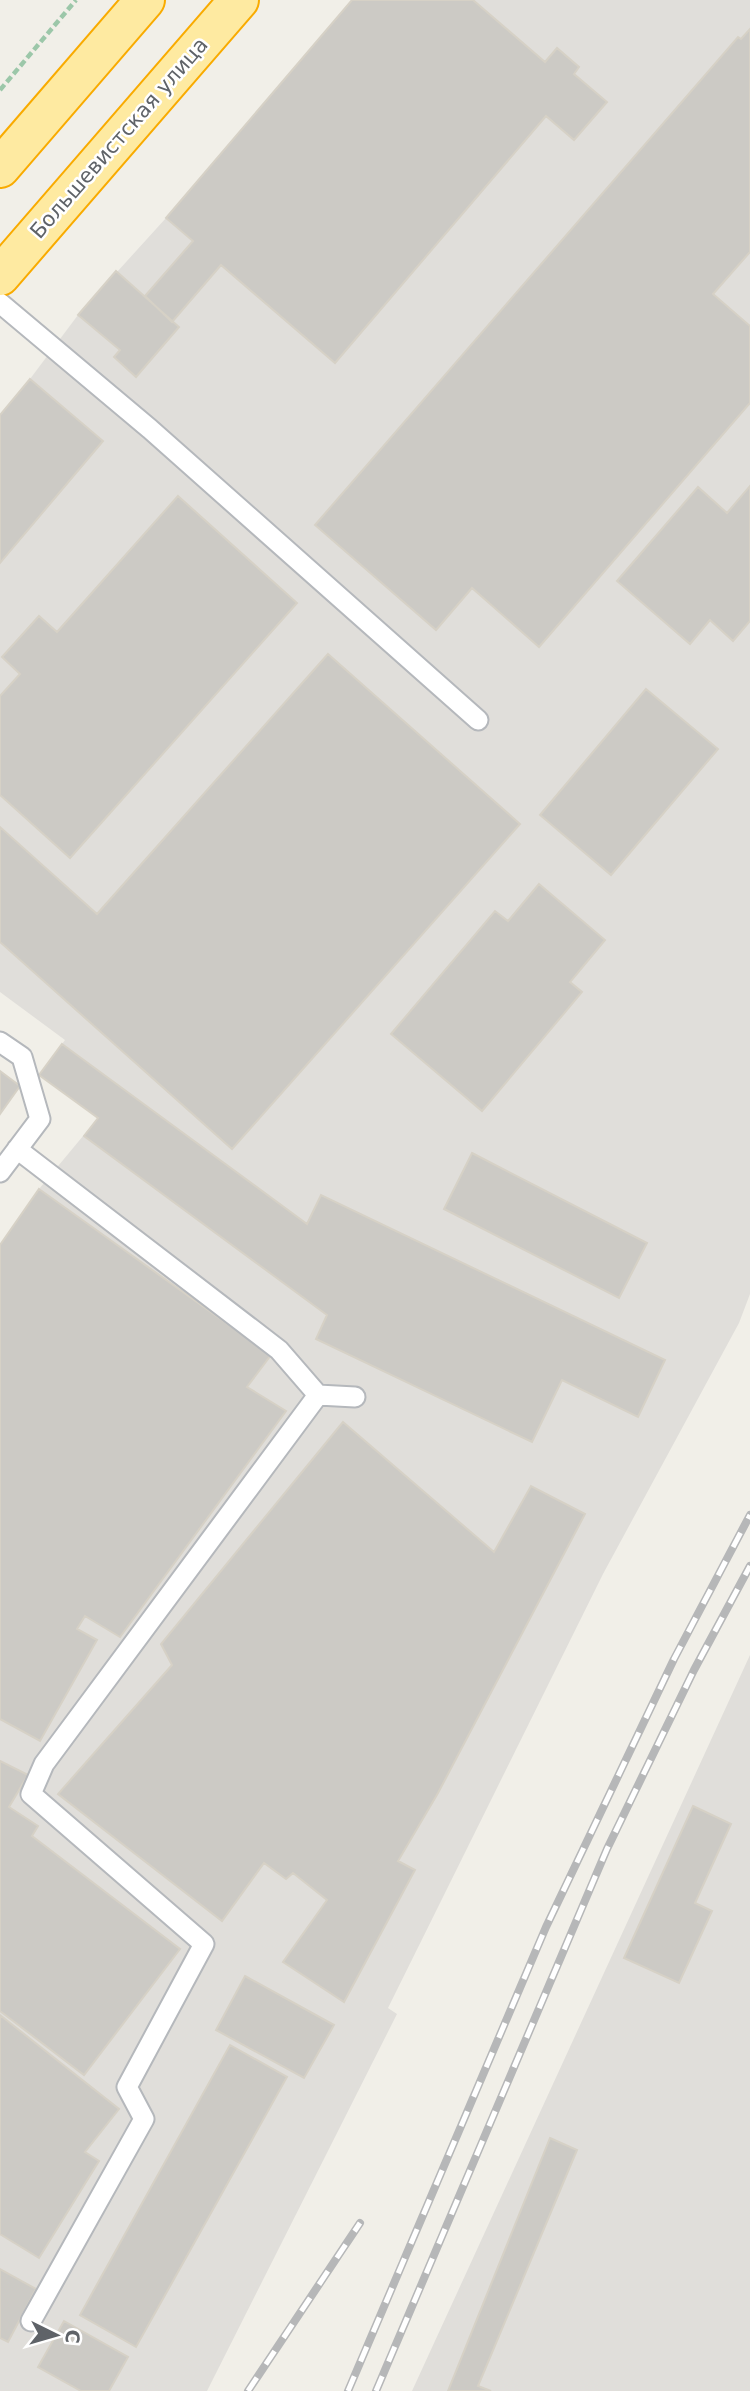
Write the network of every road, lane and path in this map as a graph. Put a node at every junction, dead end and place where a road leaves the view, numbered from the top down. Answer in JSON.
{"nodes":[{"id":1,"x":76,"y":0,"type":"edge"},
{"id":2,"x":145,"y":0,"type":"edge"},
{"id":3,"x":239,"y":0,"type":"edge"},
{"id":4,"x":0,"y":90,"type":"edge"},
{"id":5,"x":0,"y":168,"type":"edge"},
{"id":6,"x":0,"y":276,"type":"edge"},
{"id":7,"x":0,"y":303,"type":"edge"},
{"id":8,"x":478,"y":720,"type":"dead end"},
{"id":9,"x":0,"y":1042,"type":"edge"},
{"id":10,"x":17,"y":1149,"type":"junction"},
{"id":11,"x":0,"y":1171,"type":"edge"},
{"id":12,"x":318,"y":1395,"type":"junction"},
{"id":13,"x":355,"y":1397,"type":"dead end"},
{"id":14,"x":32,"y":2321,"type":"dead end"}],
"edges":[{"from":1,"to":4,"type":"path"},
{"from":2,"to":5,"type":"highway"},
{"from":3,"to":6,"type":"highway","name":"Большевистская улица"},
{"from":7,"to":8,"type":"lane"},
{"from":9,"to":10,"type":"lane"},
{"from":10,"to":11,"type":"lane"},
{"from":10,"to":12,"type":"lane"},
{"from":12,"to":13,"type":"lane"},
{"from":12,"to":14,"type":"lane"}]}
